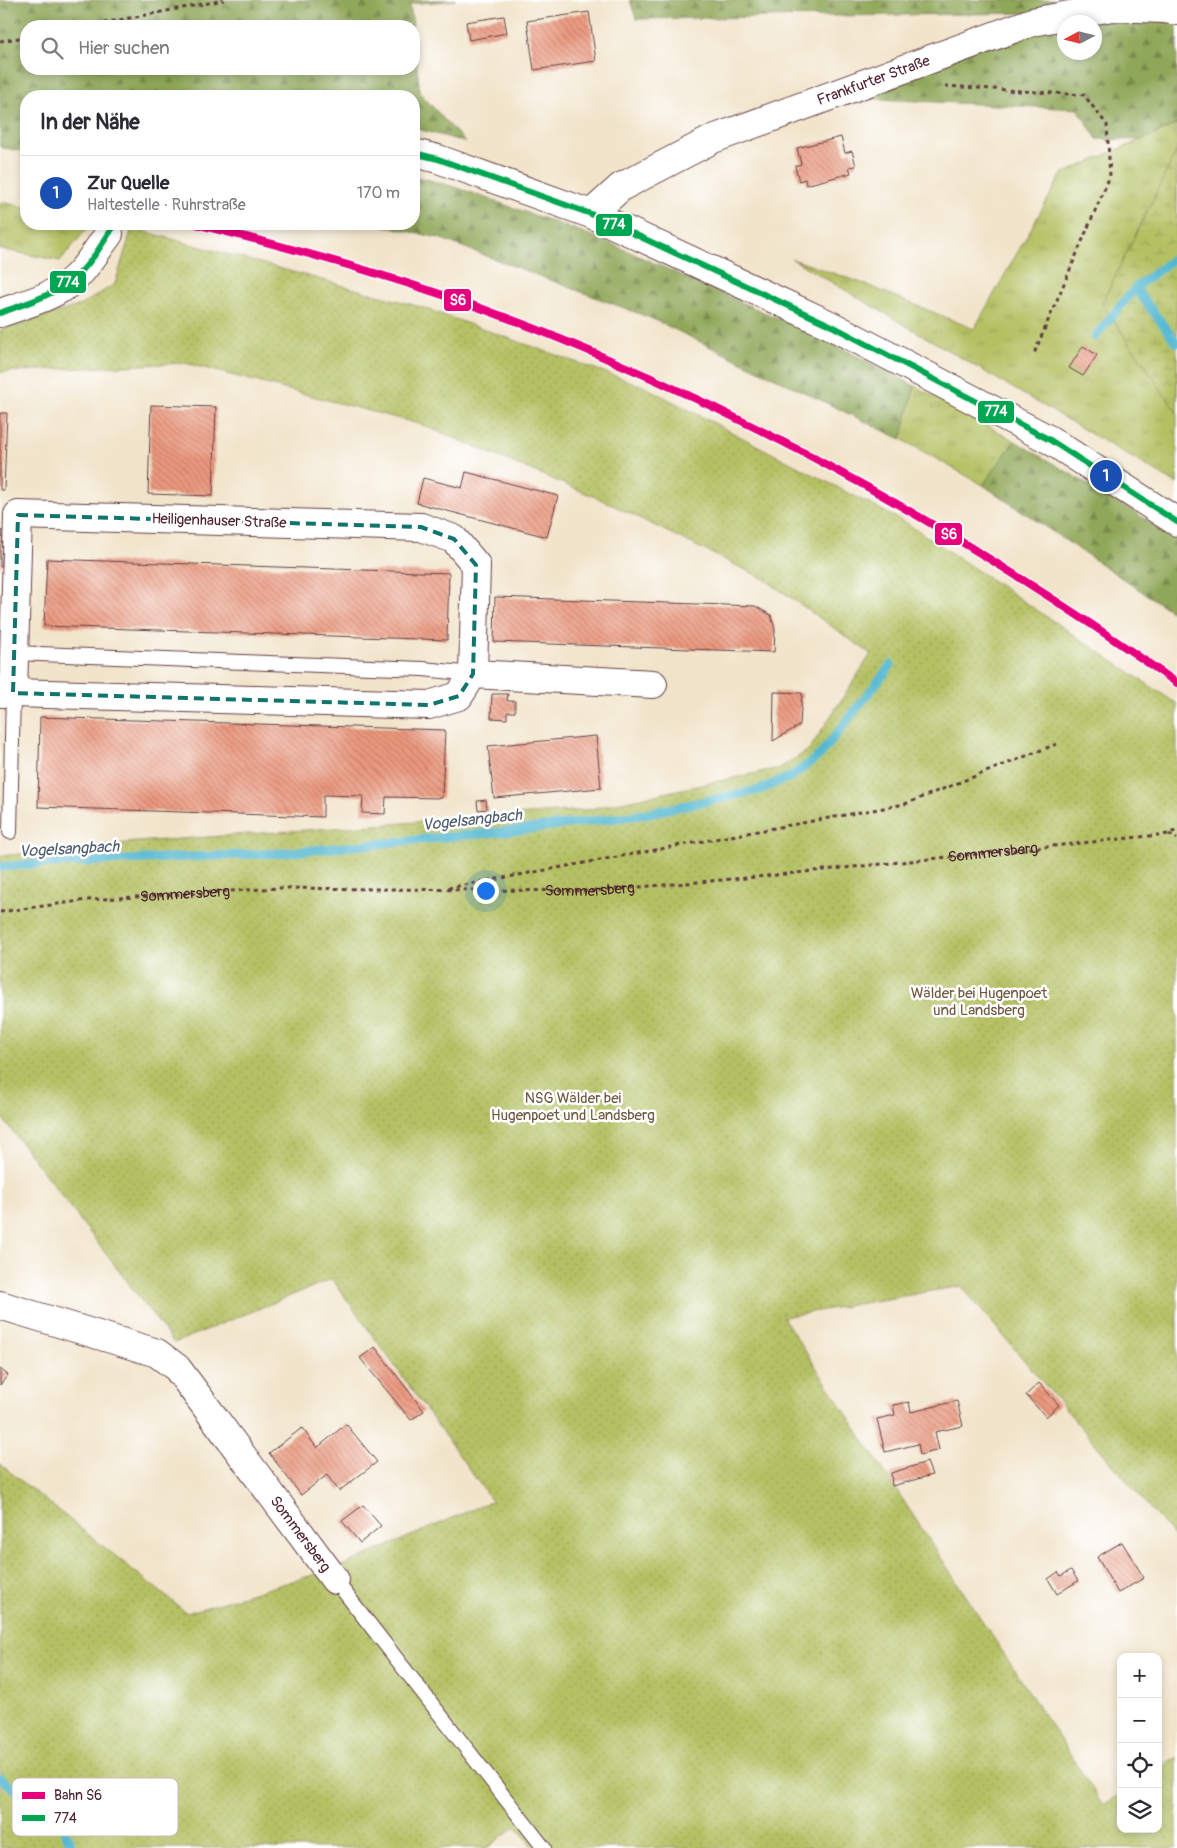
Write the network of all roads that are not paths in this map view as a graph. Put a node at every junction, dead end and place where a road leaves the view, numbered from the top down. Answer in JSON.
{"nodes":[{"id":1,"x":1177,"y":11,"type":"edge"},
{"id":2,"x":420,"y":154,"type":"edge"},
{"id":3,"x":591,"y":214,"type":"junction"},
{"id":4,"x":109,"y":234,"type":"dead end"},
{"id":5,"x":0,"y":313,"type":"edge"},
{"id":6,"x":1177,"y":522,"type":"edge"},
{"id":7,"x":14,"y":652,"type":"junction"},
{"id":8,"x":473,"y":674,"type":"junction"},
{"id":9,"x":652,"y":684,"type":"dead end"},
{"id":10,"x":6,"y":693,"type":"edge"},
{"id":11,"x":10,"y":832,"type":"dead end"},
{"id":12,"x":0,"y":1305,"type":"edge"},
{"id":13,"x":335,"y":1580,"type":"joint"},
{"id":14,"x":544,"y":1848,"type":"edge"}],
"edges":[{"from":1,"to":3,"type":"street","name":"Frankfurter Straße"},
{"from":2,"to":3,"type":"street"},
{"from":3,"to":6,"type":"street"},
{"from":4,"to":5,"type":"street"},
{"from":7,"to":8,"type":"lane"},
{"from":7,"to":8,"type":"street","name":"Heiligenhauser Straße"},
{"from":7,"to":10,"type":"street","name":"Heiligenhauser Straße"},
{"from":8,"to":9,"type":"street"},
{"from":8,"to":10,"type":"street"},
{"from":10,"to":11,"type":"lane"},
{"from":12,"to":13,"type":"street","name":"Sommersberg"},
{"from":13,"to":14,"type":"lane","name":"Sommersberg"}]}
